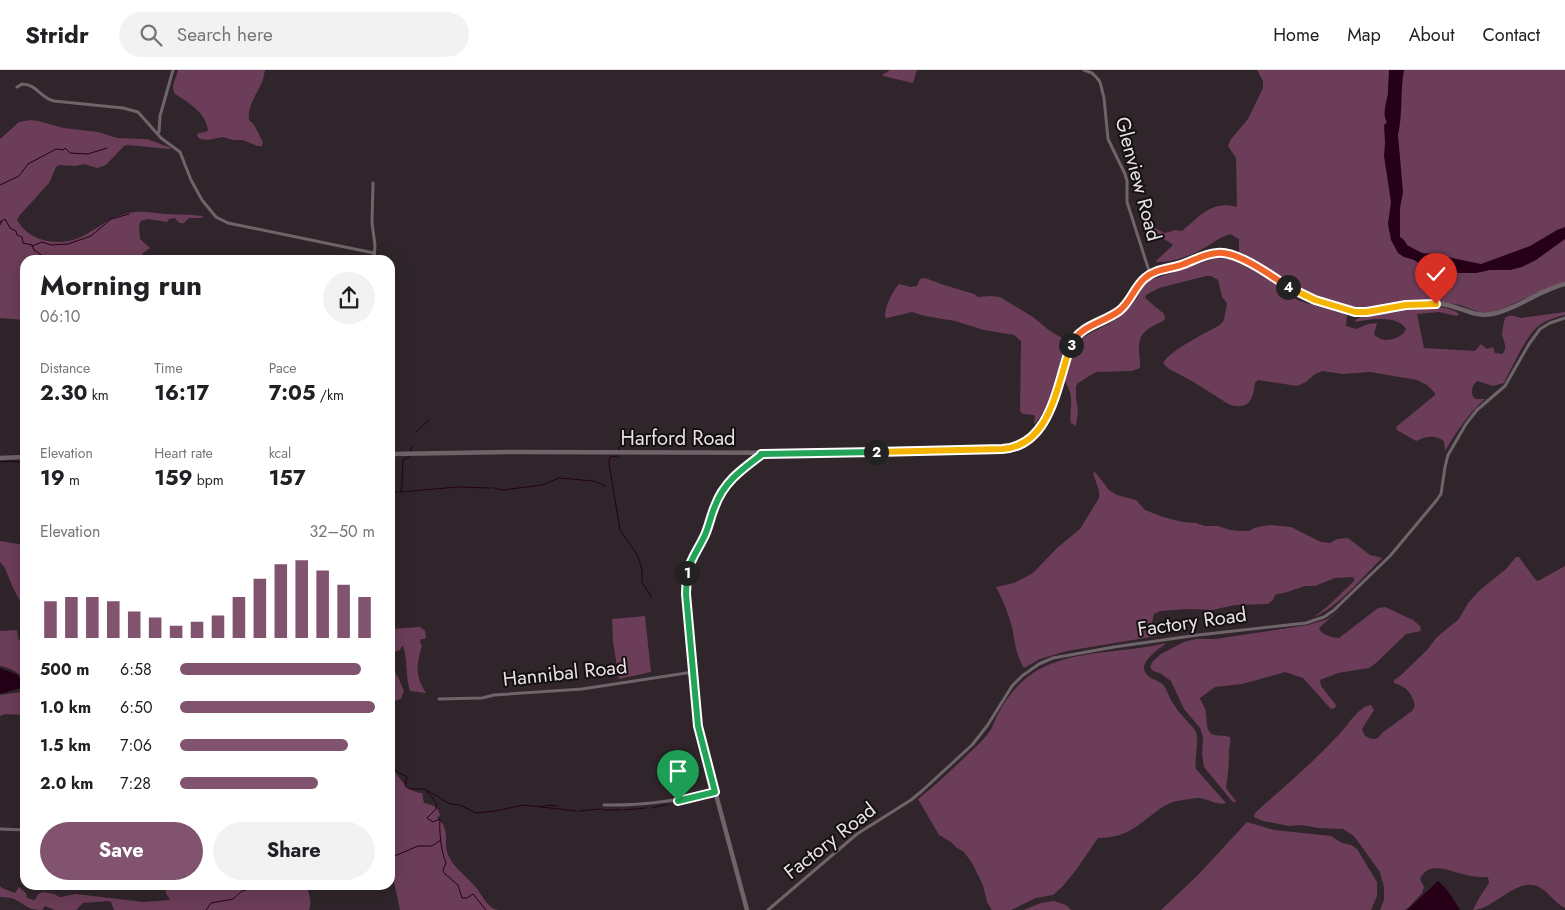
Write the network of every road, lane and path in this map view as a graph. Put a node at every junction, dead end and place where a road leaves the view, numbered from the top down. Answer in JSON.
{"nodes":[{"id":1,"x":173,"y":70,"type":"edge"},
{"id":2,"x":1084,"y":70,"type":"edge"},
{"id":3,"x":17,"y":87,"type":"dead end"},
{"id":4,"x":160,"y":135,"type":"junction"},
{"id":5,"x":373,"y":183,"type":"dead end"},
{"id":6,"x":374,"y":253,"type":"joint"},
{"id":7,"x":1150,"y":274,"type":"junction"},
{"id":8,"x":1565,"y":284,"type":"edge"},
{"id":9,"x":1565,"y":318,"type":"edge"},
{"id":10,"x":395,"y":454,"type":"edge"},
{"id":11,"x":761,"y":454,"type":"junction"},
{"id":12,"x":20,"y":457,"type":"edge"},
{"id":13,"x":0,"y":458,"type":"edge"},
{"id":14,"x":693,"y":672,"type":"junction"},
{"id":15,"x":439,"y":699,"type":"dead end"},
{"id":16,"x":715,"y":792,"type":"junction"},
{"id":17,"x":604,"y":805,"type":"dead end"},
{"id":18,"x":0,"y":829,"type":"edge"},
{"id":19,"x":20,"y":830,"type":"edge"},
{"id":20,"x":747,"y":910,"type":"edge"},
{"id":21,"x":768,"y":910,"type":"edge"}],
"edges":[{"from":1,"to":4,"type":"street"},
{"from":2,"to":7,"type":"street","name":"Glenview Road"},
{"from":3,"to":4,"type":"street"},
{"from":4,"to":6,"type":"street"},
{"from":5,"to":6,"type":"street"},
{"from":7,"to":8,"type":"main road"},
{"from":7,"to":11,"type":"main road","name":"Harford Road"},
{"from":9,"to":21,"type":"street","name":"Factory Road"},
{"from":10,"to":11,"type":"main road","name":"Harford Road"},
{"from":11,"to":14,"type":"main road"},
{"from":12,"to":13,"type":"main road"},
{"from":14,"to":15,"type":"street","name":"Hannibal Road"},
{"from":14,"to":16,"type":"main road"},
{"from":16,"to":17,"type":"street"},
{"from":16,"to":20,"type":"main road"},
{"from":18,"to":19,"type":"street"}]}
